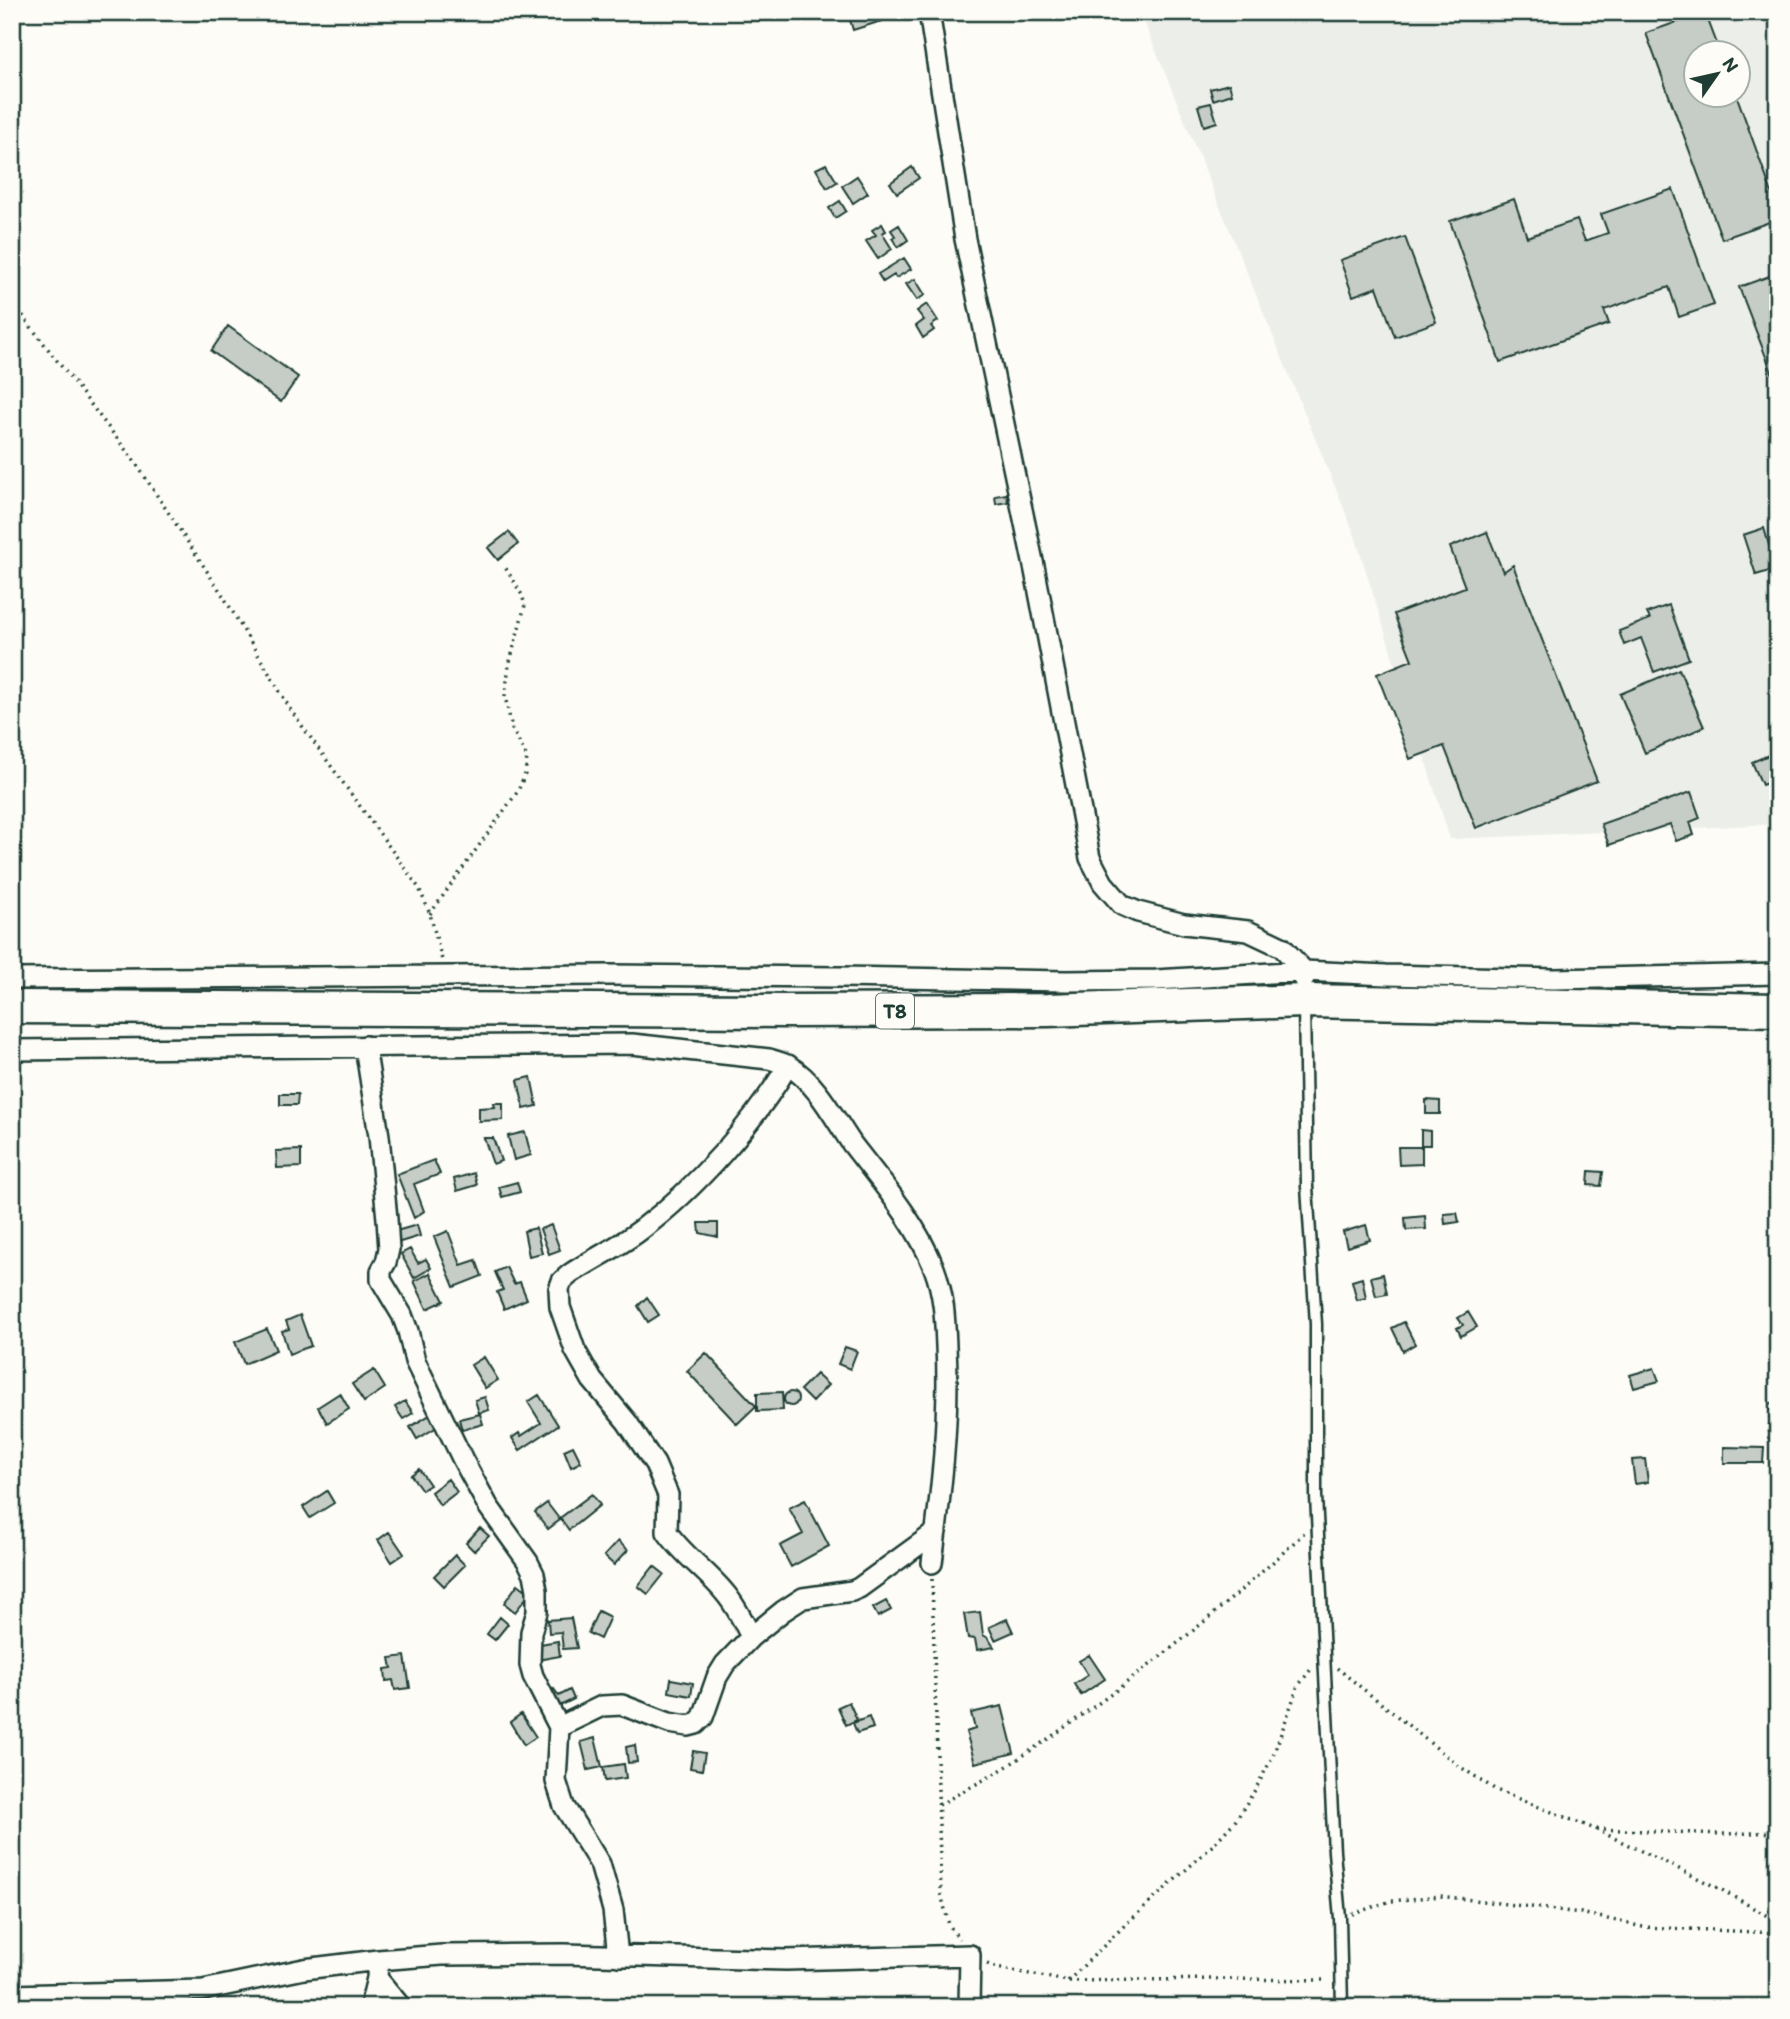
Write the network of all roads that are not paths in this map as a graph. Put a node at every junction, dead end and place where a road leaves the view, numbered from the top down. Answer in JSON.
{"nodes":[{"id":1,"x":929,"y":12,"type":"edge"},
{"id":2,"x":1778,"y":974,"type":"edge"},
{"id":3,"x":12,"y":979,"type":"edge"},
{"id":4,"x":1304,"y":986,"type":"junction"},
{"id":5,"x":12,"y":1007,"type":"edge"},
{"id":6,"x":1778,"y":1010,"type":"edge"},
{"id":7,"x":365,"y":1046,"type":"junction"},
{"id":8,"x":12,"y":1050,"type":"edge"},
{"id":9,"x":788,"y":1065,"type":"junction"},
{"id":10,"x":936,"y":1532,"type":"junction"},
{"id":11,"x":932,"y":1563,"type":"road end"},
{"id":12,"x":751,"y":1637,"type":"junction"},
{"id":13,"x":559,"y":1727,"type":"junction"},
{"id":14,"x":618,"y":1956,"type":"junction"},
{"id":15,"x":377,"y":1969,"type":"junction"},
{"id":16,"x":12,"y":1995,"type":"edge"},
{"id":17,"x":370,"y":2007,"type":"edge"},
{"id":18,"x":401,"y":2007,"type":"edge"},
{"id":19,"x":969,"y":2007,"type":"edge"},
{"id":20,"x":1342,"y":2007,"type":"edge"}],
"edges":[{"from":1,"to":4,"type":"street"},
{"from":2,"to":4,"type":"street"},
{"from":3,"to":4,"type":"street"},
{"from":4,"to":5,"type":"highway","number":"T8"},
{"from":4,"to":6,"type":"highway","number":"T8"},
{"from":4,"to":20,"type":"lane"},
{"from":7,"to":8,"type":"street"},
{"from":7,"to":9,"type":"street"},
{"from":7,"to":13,"type":"street"},
{"from":9,"to":10,"type":"street"},
{"from":9,"to":12,"type":"street"},
{"from":10,"to":11,"type":"street"},
{"from":10,"to":12,"type":"street"},
{"from":12,"to":13,"type":"street"},
{"from":13,"to":14,"type":"street"},
{"from":14,"to":15,"type":"street"},
{"from":14,"to":19,"type":"street"},
{"from":15,"to":16,"type":"street"},
{"from":15,"to":17,"type":"street"},
{"from":15,"to":18,"type":"street"}]}
